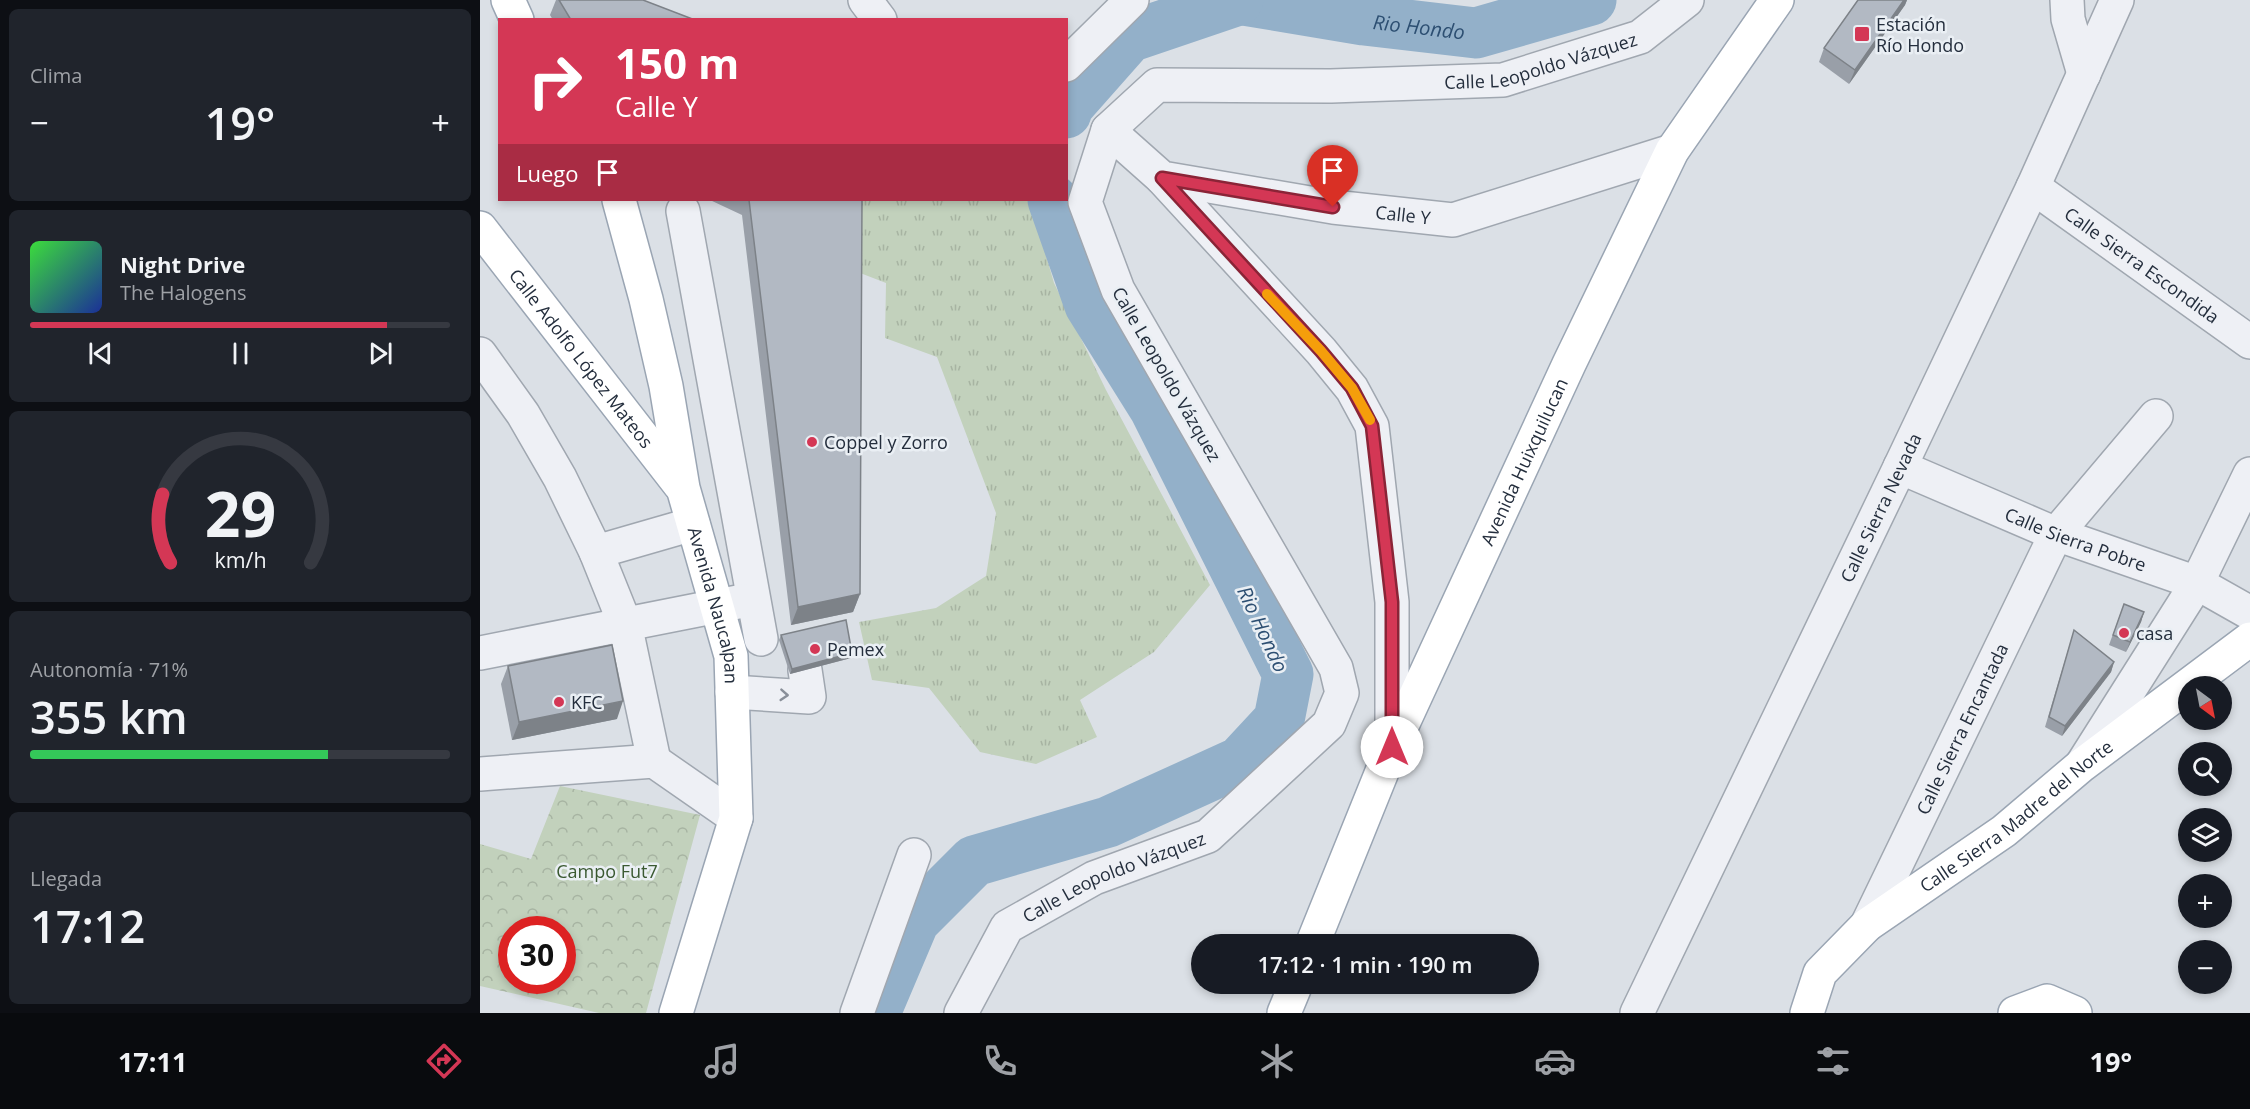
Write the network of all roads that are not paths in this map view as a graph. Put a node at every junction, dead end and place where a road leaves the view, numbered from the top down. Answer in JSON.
{"nodes":[{"id":1,"x":508,"y":0,"type":"edge"},
{"id":2,"x":865,"y":0,"type":"edge"},
{"id":3,"x":1132,"y":0,"type":"edge"},
{"id":4,"x":1687,"y":0,"type":"edge"},
{"id":5,"x":1777,"y":0,"type":"edge"},
{"id":6,"x":2067,"y":0,"type":"edge"},
{"id":7,"x":2117,"y":0,"type":"edge"},
{"id":8,"x":516,"y":18,"type":"edge"},
{"id":9,"x":878,"y":18,"type":"edge"},
{"id":10,"x":1068,"y":63,"type":"edge"},
{"id":11,"x":2084,"y":74,"type":"junction"},
{"id":12,"x":1108,"y":130,"type":"junction"},
{"id":13,"x":1672,"y":151,"type":"junction"},
{"id":14,"x":1162,"y":178,"type":"junction"},
{"id":15,"x":2033,"y":187,"type":"junction"},
{"id":16,"x":619,"y":201,"type":"edge"},
{"id":17,"x":683,"y":211,"type":"dead end"},
{"id":18,"x":480,"y":228,"type":"edge"},
{"id":19,"x":2250,"y":342,"type":"edge"},
{"id":20,"x":480,"y":354,"type":"edge"},
{"id":21,"x":2156,"y":416,"type":"dead end"},
{"id":22,"x":1900,"y":467,"type":"junction"},
{"id":23,"x":2250,"y":474,"type":"edge"},
{"id":24,"x":683,"y":488,"type":"junction"},
{"id":25,"x":693,"y":524,"type":"junction"},
{"id":26,"x":2056,"y":534,"type":"junction"},
{"id":27,"x":596,"y":552,"type":"junction"},
{"id":28,"x":2197,"y":583,"type":"junction"},
{"id":29,"x":754,"y":598,"type":"junction"},
{"id":30,"x":717,"y":607,"type":"junction"},
{"id":31,"x":2250,"y":613,"type":"edge"},
{"id":32,"x":625,"y":624,"type":"junction"},
{"id":33,"x":795,"y":633,"type":"edge"},
{"id":34,"x":761,"y":639,"type":"junction"},
{"id":35,"x":2250,"y":639,"type":"edge"},
{"id":36,"x":728,"y":646,"type":"junction"},
{"id":37,"x":480,"y":653,"type":"edge"},
{"id":38,"x":804,"y":670,"type":"edge"},
{"id":39,"x":732,"y":692,"type":"junction"},
{"id":40,"x":1392,"y":747,"type":"junction"},
{"id":41,"x":654,"y":761,"type":"junction"},
{"id":42,"x":2082,"y":765,"type":"junction"},
{"id":43,"x":480,"y":774,"type":"edge"},
{"id":44,"x":735,"y":818,"type":"junction"},
{"id":45,"x":914,"y":855,"type":"dead end"},
{"id":46,"x":1867,"y":925,"type":"junction"},
{"id":47,"x":1316,"y":934,"type":"edge"},
{"id":48,"x":1292,"y":994,"type":"edge"},
{"id":49,"x":1643,"y":1011,"type":"edge"},
{"id":50,"x":676,"y":1013,"type":"edge"},
{"id":51,"x":857,"y":1013,"type":"edge"},
{"id":52,"x":961,"y":1013,"type":"edge"},
{"id":53,"x":1284,"y":1013,"type":"edge"},
{"id":54,"x":1807,"y":1013,"type":"edge"},
{"id":55,"x":2015,"y":1013,"type":"edge"},
{"id":56,"x":2075,"y":1013,"type":"edge"}],
"edges":[{"from":1,"to":8,"type":"main road"},
{"from":2,"to":9,"type":"street"},
{"from":3,"to":10,"type":"street"},
{"from":4,"to":12,"type":"street","name":"Calle Leopoldo Vázquez"},
{"from":5,"to":13,"type":"main road","name":"Avenida Huixquilucan"},
{"from":6,"to":11,"type":"street"},
{"from":7,"to":11,"type":"street","name":"Calle Sierra Nevada"},
{"from":11,"to":15,"type":"street","name":"Calle Sierra Nevada"},
{"from":12,"to":14,"type":"street"},
{"from":12,"to":52,"type":"street","name":"Calle Leopoldo Vázquez"},
{"from":13,"to":14,"type":"street","name":"Calle Y"},
{"from":13,"to":40,"type":"main road","name":"Avenida Huixquilucan"},
{"from":14,"to":40,"type":"street"},
{"from":15,"to":19,"type":"street","name":"Calle Sierra Escondida"},
{"from":15,"to":22,"type":"street","name":"Calle Sierra Nevada"},
{"from":16,"to":24,"type":"main road","name":"Avenida Naucalpan"},
{"from":17,"to":29,"type":"street"},
{"from":18,"to":24,"type":"main road","name":"Calle Adolfo López Mateos"},
{"from":20,"to":27,"type":"street"},
{"from":21,"to":26,"type":"street","name":"Calle Sierra Encantada"},
{"from":22,"to":26,"type":"street","name":"Calle Sierra Pobre"},
{"from":22,"to":49,"type":"street","name":"Calle Sierra Nevada"},
{"from":23,"to":28,"type":"street"},
{"from":24,"to":25,"type":"main road","name":"Avenida Naucalpan"},
{"from":25,"to":27,"type":"street"},
{"from":25,"to":30,"type":"main road","name":"Avenida Naucalpan"},
{"from":26,"to":28,"type":"street","name":"Calle Sierra Pobre"},
{"from":26,"to":46,"type":"street","name":"Calle Sierra Encantada"},
{"from":27,"to":32,"type":"street"},
{"from":28,"to":31,"type":"street","name":"Calle Sierra Pobre"},
{"from":28,"to":42,"type":"street"},
{"from":29,"to":30,"type":"street"},
{"from":29,"to":34,"type":"street"},
{"from":30,"to":32,"type":"street"},
{"from":30,"to":36,"type":"main road","name":"Avenida Naucalpan"},
{"from":32,"to":37,"type":"street"},
{"from":32,"to":41,"type":"street"},
{"from":33,"to":34,"type":"street"},
{"from":34,"to":36,"type":"street"},
{"from":35,"to":42,"type":"main road","name":"Calle Sierra Madre del Norte"},
{"from":36,"to":39,"type":"main road","name":"Avenida Naucalpan"},
{"from":39,"to":38,"type":"street","one_way":true},
{"from":39,"to":44,"type":"main road","name":"Avenida Naucalpan"},
{"from":40,"to":47,"type":"main road","name":"Avenida Huixquilucan"},
{"from":41,"to":43,"type":"street"},
{"from":41,"to":44,"type":"street"},
{"from":42,"to":46,"type":"main road","name":"Calle Sierra Madre del Norte"},
{"from":44,"to":50,"type":"main road","name":"Avenida Naucalpan"},
{"from":45,"to":51,"type":"street"},
{"from":46,"to":54,"type":"main road","name":"Calle Sierra Madre del Norte"},
{"from":48,"to":53,"type":"main road"},
{"from":55,"to":56,"type":"main road"}]}
